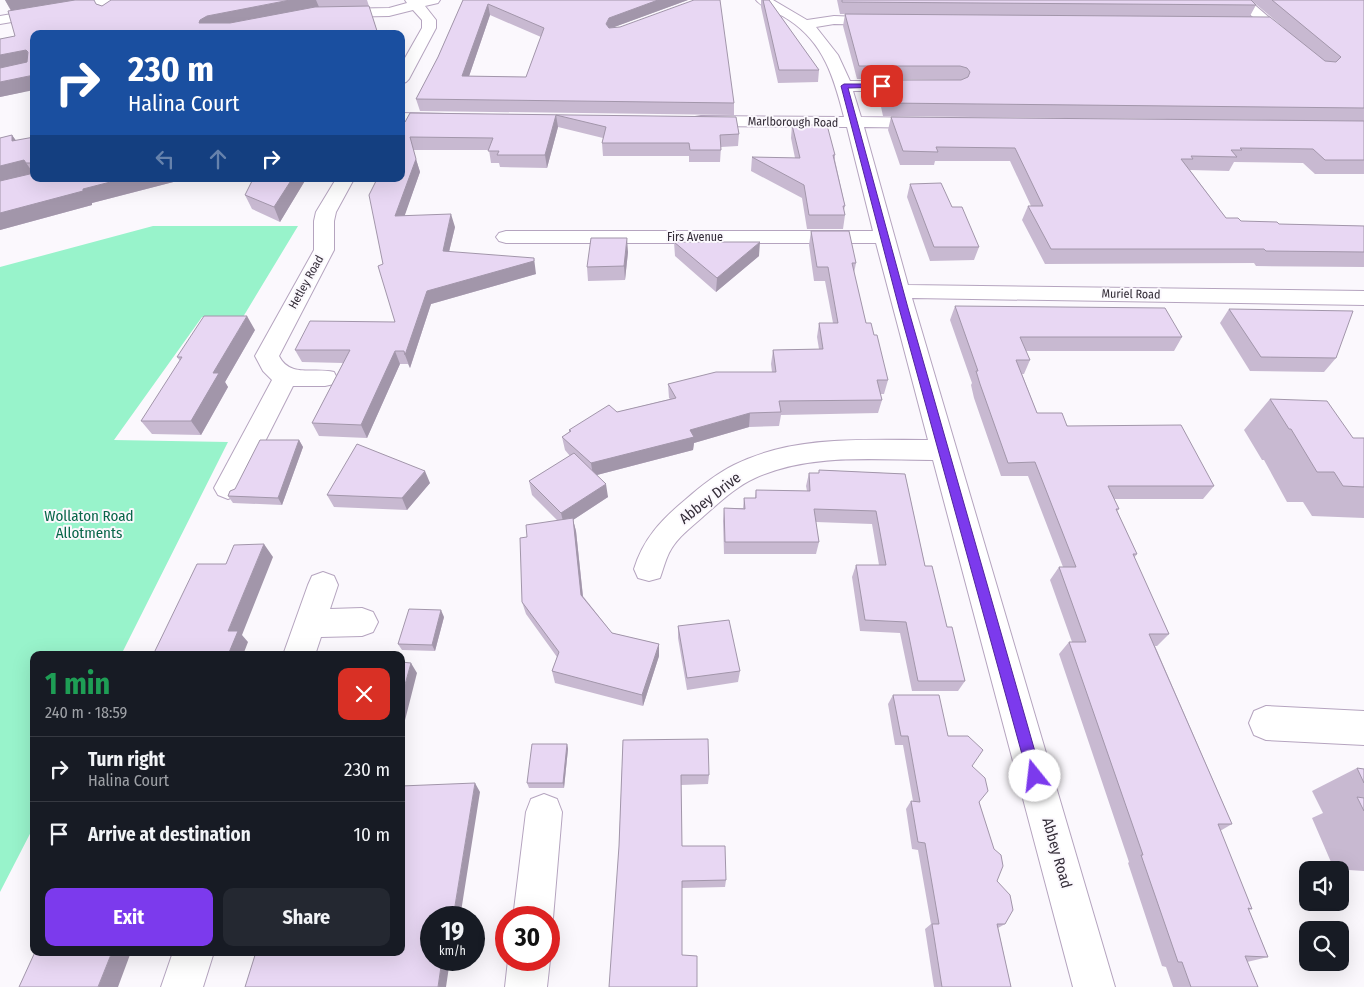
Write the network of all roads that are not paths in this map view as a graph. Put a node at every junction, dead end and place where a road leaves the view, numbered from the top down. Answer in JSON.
{"nodes":[{"id":1,"x":58,"y":0,"type":"edge"},
{"id":2,"x":87,"y":0,"type":"edge"},
{"id":3,"x":433,"y":0,"type":"edge"},
{"id":4,"x":763,"y":0,"type":"edge"},
{"id":5,"x":1241,"y":0,"type":"edge"},
{"id":6,"x":415,"y":3,"type":"edge"},
{"id":7,"x":109,"y":12,"type":"edge"},
{"id":8,"x":319,"y":13,"type":"edge"},
{"id":9,"x":4,"y":14,"type":"edge"},
{"id":10,"x":895,"y":21,"type":"edge"},
{"id":11,"x":1248,"y":23,"type":"edge"},
{"id":12,"x":1268,"y":23,"type":"junction"},
{"id":13,"x":806,"y":24,"type":"junction"},
{"id":14,"x":1302,"y":52,"type":"edge"},
{"id":15,"x":405,"y":72,"type":"edge"},
{"id":16,"x":844,"y":86,"type":"junction"},
{"id":17,"x":929,"y":86,"type":"edge"},
{"id":18,"x":405,"y":118,"type":"edge"},
{"id":19,"x":460,"y":119,"type":"edge"},
{"id":20,"x":686,"y":121,"type":"edge"},
{"id":21,"x":853,"y":122,"type":"junction"},
{"id":22,"x":942,"y":123,"type":"edge"},
{"id":23,"x":343,"y":182,"type":"edge"},
{"id":24,"x":506,"y":237,"type":"dead end"},
{"id":25,"x":885,"y":237,"type":"junction"},
{"id":26,"x":899,"y":291,"type":"junction"},
{"id":27,"x":1364,"y":298,"type":"edge"},
{"id":28,"x":285,"y":378,"type":"junction"},
{"id":29,"x":324,"y":378,"type":"dead end"},
{"id":30,"x":944,"y":450,"type":"junction"},
{"id":31,"x":228,"y":488,"type":"dead end"},
{"id":32,"x":649,"y":569,"type":"dead end"},
{"id":33,"x":323,"y":585,"type":"dead end"},
{"id":34,"x":310,"y":622,"type":"junction"},
{"id":35,"x":362,"y":622,"type":"dead end"},
{"id":36,"x":300,"y":651,"type":"edge"},
{"id":37,"x":1266,"y":724,"type":"dead end"},
{"id":38,"x":1364,"y":728,"type":"edge"},
{"id":39,"x":544,"y":812,"type":"dead end"},
{"id":40,"x":534,"y":906,"type":"edge"},
{"id":41,"x":193,"y":956,"type":"edge"},
{"id":42,"x":528,"y":971,"type":"edge"},
{"id":43,"x":182,"y":987,"type":"edge"},
{"id":44,"x":526,"y":987,"type":"edge"},
{"id":45,"x":1094,"y":987,"type":"edge"}],
"edges":[{"from":1,"to":9,"type":"street"},
{"from":2,"to":9,"type":"street"},
{"from":3,"to":6,"type":"street"},
{"from":4,"to":13,"type":"street","name":"Abbey Road"},
{"from":5,"to":12,"type":"street"},
{"from":6,"to":8,"type":"street"},
{"from":6,"to":15,"type":"street"},
{"from":7,"to":9,"type":"street"},
{"from":10,"to":13,"type":"street"},
{"from":11,"to":12,"type":"street"},
{"from":12,"to":14,"type":"street"},
{"from":13,"to":16,"type":"street","name":"Abbey Road"},
{"from":16,"to":17,"type":"street"},
{"from":16,"to":21,"type":"street","name":"Abbey Road"},
{"from":18,"to":19,"type":"street"},
{"from":20,"to":21,"type":"street","name":"Marlborough Road"},
{"from":21,"to":22,"type":"street","name":"Marlborough Road"},
{"from":21,"to":25,"type":"street","name":"Abbey Road"},
{"from":23,"to":28,"type":"street","name":"Hetley Road"},
{"from":24,"to":25,"type":"street","name":"Firs Avenue"},
{"from":25,"to":26,"type":"street","name":"Abbey Road"},
{"from":26,"to":27,"type":"street","name":"Muriel Road"},
{"from":26,"to":30,"type":"street","name":"Abbey Road"},
{"from":28,"to":29,"type":"street"},
{"from":28,"to":31,"type":"street"},
{"from":30,"to":32,"type":"street","name":"Abbey Drive"},
{"from":30,"to":45,"type":"street","name":"Abbey Road"},
{"from":33,"to":34,"type":"street"},
{"from":34,"to":35,"type":"street"},
{"from":34,"to":36,"type":"street"},
{"from":37,"to":38,"type":"street"},
{"from":39,"to":40,"type":"street"},
{"from":41,"to":43,"type":"street"},
{"from":42,"to":44,"type":"street"}]}
